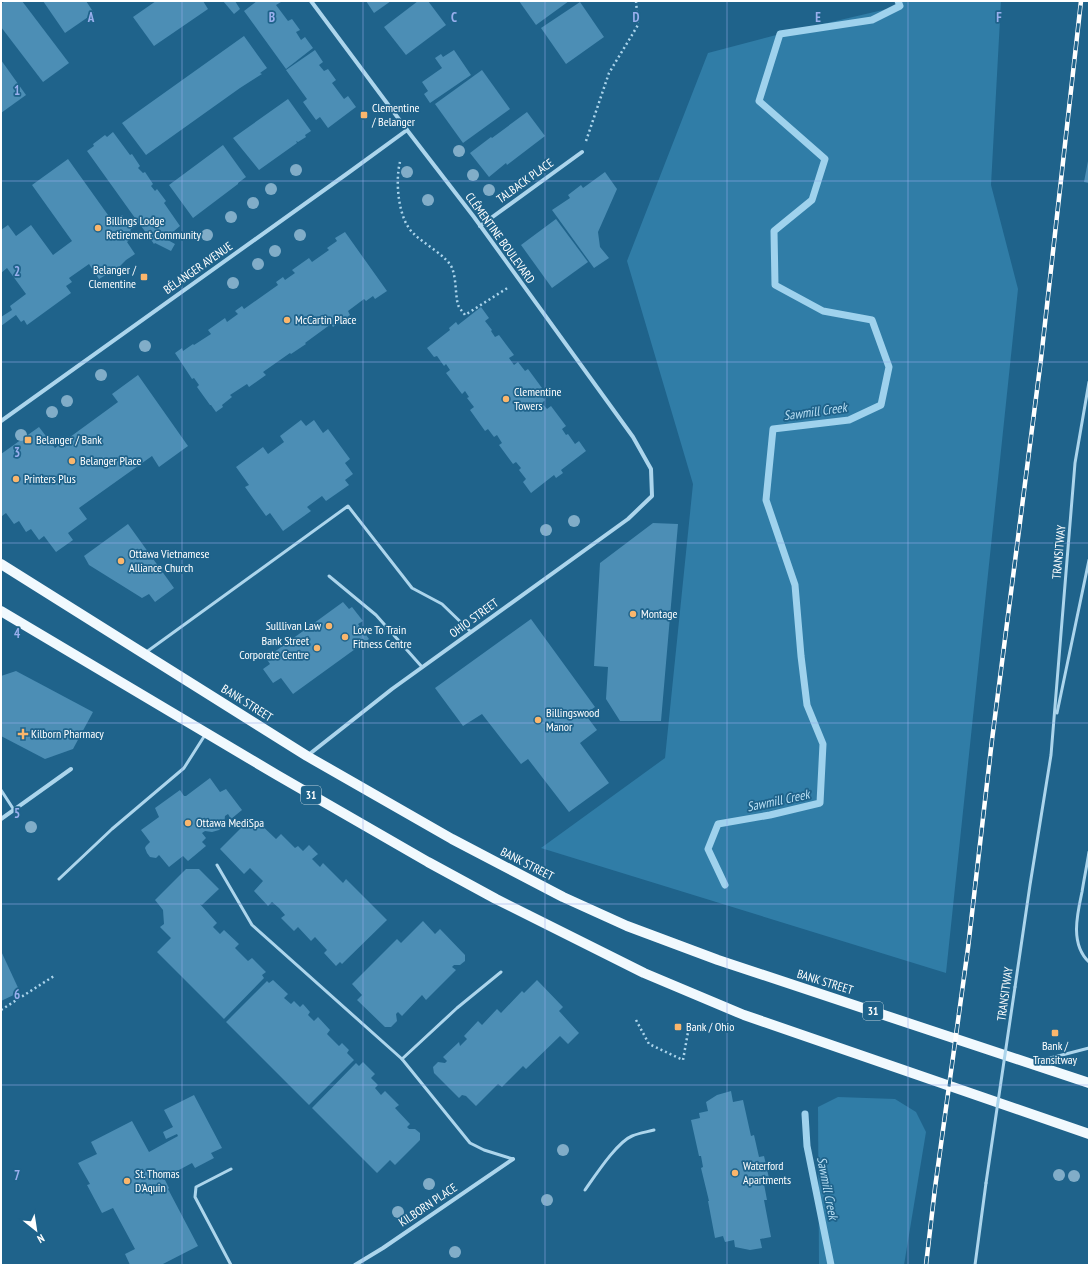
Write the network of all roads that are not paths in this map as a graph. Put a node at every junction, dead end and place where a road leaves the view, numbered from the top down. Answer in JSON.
{"nodes":[{"id":1,"x":311,"y":1,"type":"edge"},
{"id":2,"x":406,"y":130,"type":"junction"},
{"id":3,"x":582,"y":152,"type":"road end"},
{"id":4,"x":480,"y":226,"type":"junction"},
{"id":5,"x":1089,"y":382,"type":"edge"},
{"id":6,"x":1,"y":420,"type":"edge"},
{"id":7,"x":652,"y":496,"type":"joint"},
{"id":8,"x":1089,"y":560,"type":"edge"},
{"id":9,"x":1,"y":564,"type":"edge"},
{"id":10,"x":329,"y":576,"type":"dead end"},
{"id":11,"x":1,"y":612,"type":"edge"},
{"id":12,"x":471,"y":632,"type":"junction"},
{"id":13,"x":144,"y":654,"type":"junction"},
{"id":14,"x":422,"y":667,"type":"junction"},
{"id":15,"x":1054,"y":725,"type":"junction"},
{"id":16,"x":206,"y":733,"type":"junction"},
{"id":17,"x":307,"y":756,"type":"junction"},
{"id":18,"x":71,"y":769,"type":"dead end"},
{"id":19,"x":1,"y":790,"type":"edge"},
{"id":20,"x":14,"y":810,"type":"junction"},
{"id":21,"x":1,"y":819,"type":"edge"},
{"id":22,"x":1089,"y":852,"type":"edge"},
{"id":23,"x":218,"y":865,"type":"dead end"},
{"id":24,"x":59,"y":879,"type":"dead end"},
{"id":25,"x":1089,"y":962,"type":"edge"},
{"id":26,"x":501,"y":972,"type":"dead end"},
{"id":27,"x":1089,"y":1048,"type":"edge"},
{"id":28,"x":402,"y":1059,"type":"junction"},
{"id":29,"x":1028,"y":1063,"type":"junction"},
{"id":30,"x":1089,"y":1083,"type":"edge"},
{"id":31,"x":654,"y":1130,"type":"dead end"},
{"id":32,"x":1089,"y":1134,"type":"edge"},
{"id":33,"x":513,"y":1159,"type":"joint"},
{"id":34,"x":231,"y":1169,"type":"dead end"},
{"id":35,"x":585,"y":1190,"type":"dead end"},
{"id":36,"x":231,"y":1265,"type":"edge"},
{"id":37,"x":355,"y":1265,"type":"edge"},
{"id":38,"x":975,"y":1265,"type":"edge"}],
"edges":[{"from":1,"to":2,"type":"street","name":"CLÉMENTINE BOULEVARD"},
{"from":2,"to":4,"type":"street","name":"CLÉMENTINE BOULEVARD"},
{"from":2,"to":6,"type":"street","name":"BÉLANGER AVENUE"},
{"from":3,"to":4,"type":"street","name":"TALBACK PLACE"},
{"from":4,"to":7,"type":"street","name":"CLÉMENTINE BOULEVARD"},
{"from":5,"to":15,"type":"lane","name":"TRANSITWAY"},
{"from":7,"to":12,"type":"street","name":"OHIO STREET"},
{"from":8,"to":15,"type":"lane","name":"TRANSITWAY"},
{"from":9,"to":13,"type":"main road","name":"BANK STREET","number":"31"},
{"from":10,"to":14,"type":"lane"},
{"from":11,"to":16,"type":"main road","number":"31"},
{"from":12,"to":13,"type":"lane"},
{"from":12,"to":14,"type":"street","name":"OHIO STREET"},
{"from":13,"to":17,"type":"main road","name":"BANK STREET","number":"31"},
{"from":14,"to":17,"type":"street","name":"OHIO STREET"},
{"from":15,"to":38,"type":"lane","name":"TRANSITWAY","bridge":true},
{"from":16,"to":24,"type":"lane"},
{"from":16,"to":32,"type":"main road","number":"31"},
{"from":17,"to":29,"type":"main road","name":"BANK STREET","number":"31"},
{"from":18,"to":20,"type":"street"},
{"from":19,"to":20,"type":"lane"},
{"from":20,"to":21,"type":"street"},
{"from":22,"to":25,"type":"lane"},
{"from":23,"to":28,"type":"lane"},
{"from":26,"to":28,"type":"lane"},
{"from":27,"to":29,"type":"lane"},
{"from":28,"to":33,"type":"lane"},
{"from":29,"to":30,"type":"main road","name":"BANK STREET","number":"31"},
{"from":31,"to":35,"type":"lane"},
{"from":33,"to":37,"type":"street","name":"KILBORN PLACE"},
{"from":34,"to":36,"type":"lane"}]}
